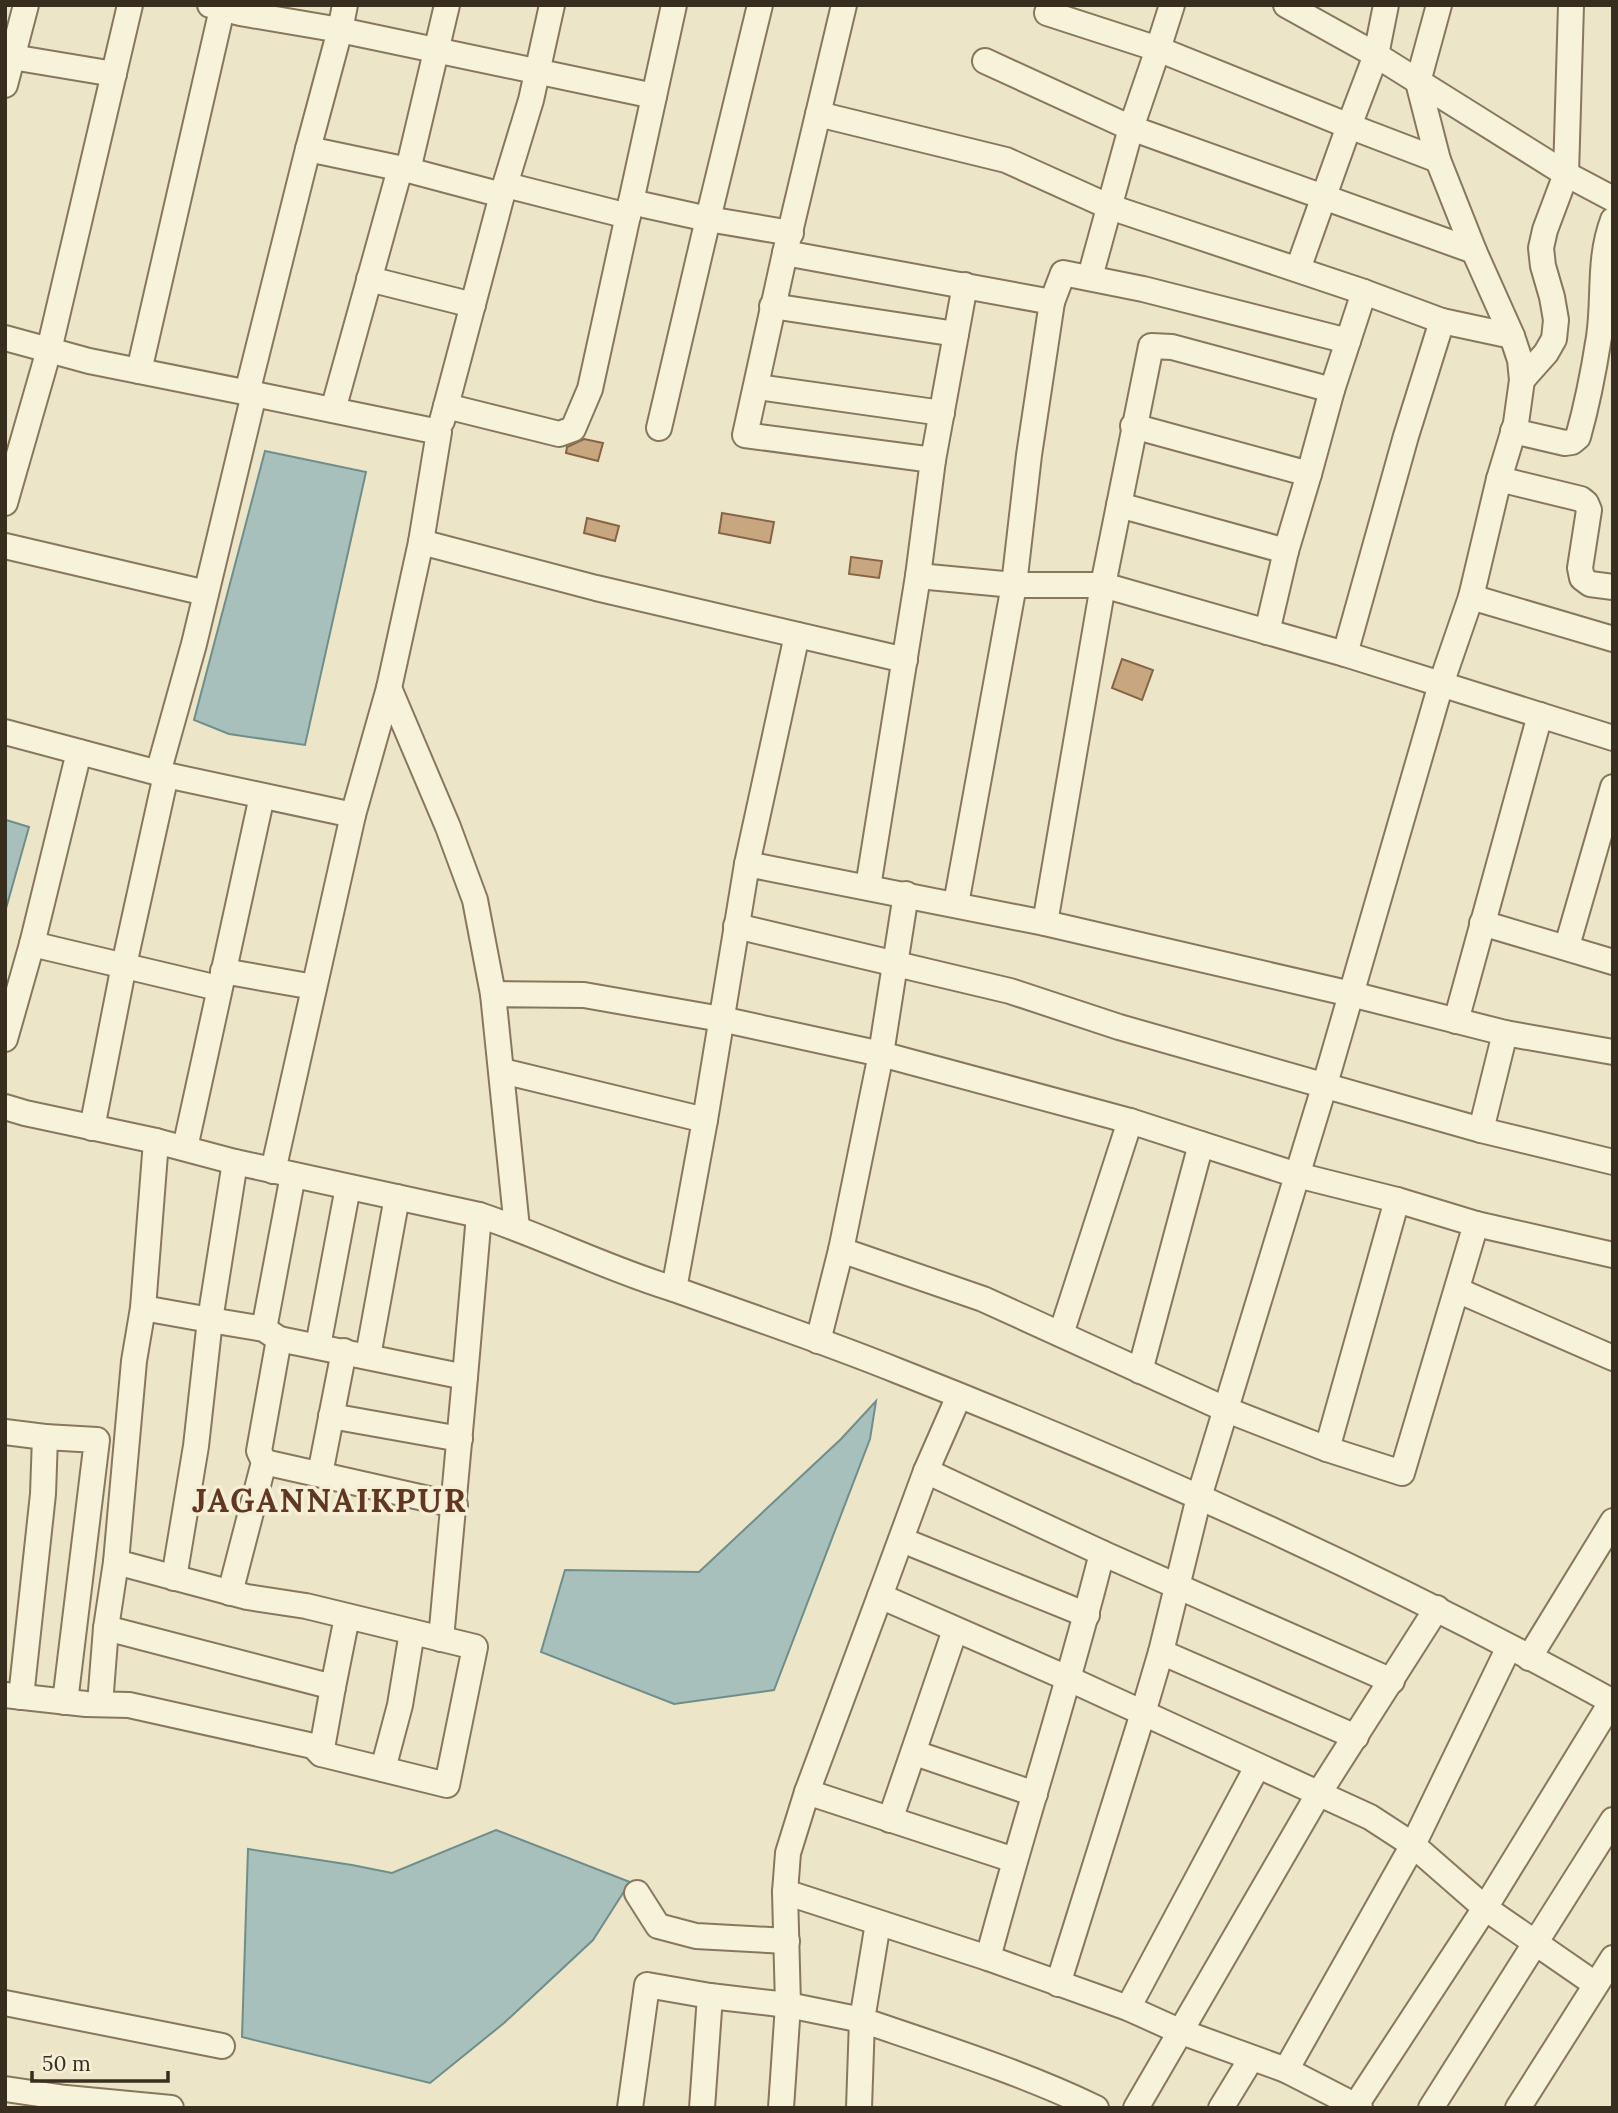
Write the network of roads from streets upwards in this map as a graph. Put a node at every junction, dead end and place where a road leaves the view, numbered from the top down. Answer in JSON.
{"nodes":[{"id":1,"x":26,"y":5,"type":"edge"},
{"id":2,"x":130,"y":5,"type":"edge"},
{"id":3,"x":345,"y":5,"type":"edge"},
{"id":4,"x":447,"y":5,"type":"edge"},
{"id":5,"x":552,"y":5,"type":"edge"},
{"id":6,"x":674,"y":5,"type":"edge"},
{"id":7,"x":760,"y":5,"type":"edge"},
{"id":8,"x":1172,"y":5,"type":"edge"},
{"id":9,"x":1286,"y":5,"type":"edge"},
{"id":10,"x":1386,"y":5,"type":"edge"},
{"id":11,"x":1439,"y":5,"type":"edge"},
{"id":12,"x":1571,"y":5,"type":"edge"},
{"id":13,"x":842,"y":6,"type":"edge"},
{"id":14,"x":228,"y":8,"type":"edge"},
{"id":15,"x":1047,"y":13,"type":"dead end"},
{"id":16,"x":340,"y":30,"type":"junction"},
{"id":17,"x":1158,"y":49,"type":"junction"},
{"id":18,"x":436,"y":51,"type":"junction"},
{"id":19,"x":1376,"y":55,"type":"junction"},
{"id":20,"x":12,"y":57,"type":"junction"},
{"id":21,"x":985,"y":61,"type":"dead end"},
{"id":22,"x":537,"y":73,"type":"junction"},
{"id":23,"x":114,"y":74,"type":"junction"},
{"id":24,"x":1418,"y":82,"type":"junction"},
{"id":25,"x":5,"y":85,"type":"edge"},
{"id":26,"x":654,"y":96,"type":"junction"},
{"id":27,"x":818,"y":114,"type":"junction"},
{"id":28,"x":1349,"y":127,"type":"junction"},
{"id":29,"x":1131,"y":128,"type":"junction"},
{"id":30,"x":308,"y":149,"type":"junction"},
{"id":31,"x":1438,"y":160,"type":"junction"},
{"id":32,"x":404,"y":170,"type":"junction"},
{"id":33,"x":1566,"y":174,"type":"junction"},
{"id":34,"x":504,"y":190,"type":"junction"},
{"id":35,"x":1325,"y":198,"type":"junction"},
{"id":36,"x":1613,"y":199,"type":"edge"},
{"id":37,"x":1110,"y":207,"type":"junction"},
{"id":38,"x":629,"y":209,"type":"junction"},
{"id":39,"x":708,"y":219,"type":"junction"},
{"id":40,"x":1613,"y":220,"type":"edge"},
{"id":41,"x":788,"y":243,"type":"junction"},
{"id":42,"x":1474,"y":251,"type":"junction"},
{"id":43,"x":1298,"y":269,"type":"junction"},
{"id":44,"x":1090,"y":277,"type":"junction"},
{"id":45,"x":369,"y":279,"type":"junction"},
{"id":46,"x":965,"y":285,"type":"junction"},
{"id":47,"x":1364,"y":292,"type":"junction"},
{"id":48,"x":1052,"y":302,"type":"junction"},
{"id":49,"x":473,"y":305,"type":"junction"},
{"id":50,"x":772,"y":306,"type":"junction"},
{"id":51,"x":1442,"y":321,"type":"junction"},
{"id":52,"x":956,"y":334,"type":"junction"},
{"id":53,"x":1512,"y":336,"type":"junction"},
{"id":54,"x":5,"y":338,"type":"edge"},
{"id":55,"x":1348,"y":341,"type":"junction"},
{"id":56,"x":49,"y":350,"type":"junction"},
{"id":57,"x":139,"y":371,"type":"junction"},
{"id":58,"x":1521,"y":380,"type":"junction"},
{"id":59,"x":757,"y":387,"type":"junction"},
{"id":60,"x":1332,"y":390,"type":"junction"},
{"id":61,"x":250,"y":393,"type":"junction"},
{"id":62,"x":446,"y":406,"type":"junction"},
{"id":63,"x":333,"y":410,"type":"junction"},
{"id":64,"x":942,"y":413,"type":"junction"},
{"id":65,"x":1133,"y":426,"type":"junction"},
{"id":66,"x":659,"y":428,"type":"dead end"},
{"id":67,"x":1513,"y":431,"type":"junction"},
{"id":68,"x":439,"y":432,"type":"junction"},
{"id":69,"x":933,"y":460,"type":"junction"},
{"id":70,"x":1309,"y":474,"type":"junction"},
{"id":71,"x":1499,"y":480,"type":"junction"},
{"id":72,"x":5,"y":503,"type":"edge"},
{"id":73,"x":1119,"y":505,"type":"junction"},
{"id":74,"x":421,"y":542,"type":"junction"},
{"id":75,"x":5,"y":546,"type":"edge"},
{"id":76,"x":1286,"y":551,"type":"junction"},
{"id":77,"x":918,"y":576,"type":"junction"},
{"id":78,"x":1014,"y":585,"type":"junction"},
{"id":79,"x":1103,"y":585,"type":"junction"},
{"id":80,"x":1613,"y":587,"type":"edge"},
{"id":81,"x":206,"y":593,"type":"junction"},
{"id":82,"x":1471,"y":597,"type":"junction"},
{"id":83,"x":1267,"y":632,"type":"junction"},
{"id":84,"x":797,"y":635,"type":"junction"},
{"id":85,"x":1613,"y":639,"type":"edge"},
{"id":86,"x":1345,"y":654,"type":"junction"},
{"id":87,"x":905,"y":660,"type":"junction"},
{"id":88,"x":1441,"y":684,"type":"junction"},
{"id":89,"x":390,"y":688,"type":"junction"},
{"id":90,"x":1540,"y":715,"type":"junction"},
{"id":91,"x":5,"y":732,"type":"edge"},
{"id":92,"x":1612,"y":737,"type":"edge"},
{"id":93,"x":79,"y":752,"type":"junction"},
{"id":94,"x":162,"y":774,"type":"junction"},
{"id":95,"x":1613,"y":787,"type":"edge"},
{"id":96,"x":262,"y":796,"type":"junction"},
{"id":97,"x":354,"y":815,"type":"junction"},
{"id":98,"x":747,"y":864,"type":"junction"},
{"id":99,"x":868,"y":887,"type":"junction"},
{"id":100,"x":906,"y":894,"type":"junction"},
{"id":101,"x":956,"y":904,"type":"junction"},
{"id":102,"x":1045,"y":923,"type":"junction"},
{"id":103,"x":1482,"y":923,"type":"junction"},
{"id":104,"x":736,"y":926,"type":"junction"},
{"id":105,"x":32,"y":944,"type":"junction"},
{"id":106,"x":1567,"y":946,"type":"junction"},
{"id":107,"x":1613,"y":962,"type":"edge"},
{"id":108,"x":895,"y":963,"type":"junction"},
{"id":109,"x":124,"y":965,"type":"junction"},
{"id":110,"x":220,"y":980,"type":"junction"},
{"id":111,"x":314,"y":987,"type":"junction"},
{"id":112,"x":493,"y":994,"type":"junction"},
{"id":113,"x":1351,"y":994,"type":"junction"},
{"id":114,"x":721,"y":1019,"type":"junction"},
{"id":115,"x":1456,"y":1021,"type":"junction"},
{"id":116,"x":1505,"y":1034,"type":"junction"},
{"id":117,"x":5,"y":1039,"type":"edge"},
{"id":118,"x":1613,"y":1052,"type":"edge"},
{"id":119,"x":881,"y":1054,"type":"junction"},
{"id":120,"x":502,"y":1071,"type":"junction"},
{"id":121,"x":1325,"y":1084,"type":"junction"},
{"id":122,"x":5,"y":1107,"type":"edge"},
{"id":123,"x":705,"y":1120,"type":"junction"},
{"id":124,"x":1130,"y":1121,"type":"junction"},
{"id":125,"x":92,"y":1128,"type":"junction"},
{"id":126,"x":1481,"y":1130,"type":"junction"},
{"id":127,"x":156,"y":1141,"type":"junction"},
{"id":128,"x":1201,"y":1144,"type":"junction"},
{"id":129,"x":185,"y":1148,"type":"junction"},
{"id":130,"x":235,"y":1162,"type":"junction"},
{"id":131,"x":1613,"y":1162,"type":"edge"},
{"id":132,"x":283,"y":1173,"type":"junction"},
{"id":133,"x":1297,"y":1175,"type":"junction"},
{"id":134,"x":348,"y":1187,"type":"junction"},
{"id":135,"x":397,"y":1197,"type":"junction"},
{"id":136,"x":1397,"y":1200,"type":"junction"},
{"id":137,"x":479,"y":1215,"type":"junction"},
{"id":138,"x":1476,"y":1224,"type":"junction"},
{"id":139,"x":517,"y":1228,"type":"junction"},
{"id":140,"x":841,"y":1250,"type":"junction"},
{"id":141,"x":1613,"y":1255,"type":"edge"},
{"id":142,"x":674,"y":1289,"type":"junction"},
{"id":143,"x":1457,"y":1290,"type":"junction"},
{"id":144,"x":143,"y":1308,"type":"junction"},
{"id":145,"x":211,"y":1320,"type":"junction"},
{"id":146,"x":271,"y":1334,"type":"junction"},
{"id":147,"x":1061,"y":1334,"type":"junction"},
{"id":148,"x":818,"y":1341,"type":"junction"},
{"id":149,"x":318,"y":1346,"type":"junction"},
{"id":150,"x":356,"y":1354,"type":"junction"},
{"id":151,"x":1613,"y":1358,"type":"edge"},
{"id":152,"x":1140,"y":1371,"type":"junction"},
{"id":153,"x":465,"y":1377,"type":"junction"},
{"id":154,"x":959,"y":1395,"type":"junction"},
{"id":155,"x":1227,"y":1410,"type":"junction"},
{"id":156,"x":331,"y":1416,"type":"junction"},
{"id":157,"x":5,"y":1432,"type":"edge"},
{"id":158,"x":45,"y":1437,"type":"junction"},
{"id":159,"x":460,"y":1439,"type":"junction"},
{"id":160,"x":1326,"y":1448,"type":"junction"},
{"id":161,"x":264,"y":1462,"type":"junction"},
{"id":162,"x":926,"y":1471,"type":"junction"},
{"id":163,"x":320,"y":1474,"type":"junction"},
{"id":164,"x":1199,"y":1497,"type":"junction"},
{"id":165,"x":455,"y":1505,"type":"junction"},
{"id":166,"x":1613,"y":1521,"type":"edge"},
{"id":167,"x":902,"y":1539,"type":"junction"},
{"id":168,"x":1102,"y":1553,"type":"junction"},
{"id":169,"x":117,"y":1562,"type":"junction"},
{"id":170,"x":174,"y":1578,"type":"junction"},
{"id":171,"x":1177,"y":1587,"type":"junction"},
{"id":172,"x":230,"y":1593,"type":"junction"},
{"id":173,"x":880,"y":1596,"type":"junction"},
{"id":174,"x":1437,"y":1608,"type":"junction"},
{"id":175,"x":1087,"y":1615,"type":"junction"},
{"id":176,"x":347,"y":1617,"type":"junction"},
{"id":177,"x":106,"y":1628,"type":"junction"},
{"id":178,"x":955,"y":1630,"type":"junction"},
{"id":179,"x":412,"y":1632,"type":"junction"},
{"id":180,"x":441,"y":1639,"type":"junction"},
{"id":181,"x":1161,"y":1652,"type":"junction"},
{"id":182,"x":1519,"y":1653,"type":"junction"},
{"id":183,"x":1067,"y":1678,"type":"junction"},
{"id":184,"x":1392,"y":1681,"type":"junction"},
{"id":185,"x":333,"y":1687,"type":"junction"},
{"id":186,"x":13,"y":1696,"type":"edge"},
{"id":187,"x":65,"y":1702,"type":"junction"},
{"id":188,"x":1612,"y":1702,"type":"edge"},
{"id":189,"x":100,"y":1704,"type":"junction"},
{"id":190,"x":1143,"y":1713,"type":"junction"},
{"id":191,"x":1356,"y":1737,"type":"junction"},
{"id":192,"x":915,"y":1753,"type":"junction"},
{"id":193,"x":321,"y":1754,"type":"junction"},
{"id":194,"x":1257,"y":1767,"type":"junction"},
{"id":195,"x":383,"y":1769,"type":"junction"},
{"id":196,"x":807,"y":1792,"type":"junction"},
{"id":197,"x":1319,"y":1793,"type":"junction"},
{"id":198,"x":1035,"y":1794,"type":"junction"},
{"id":199,"x":890,"y":1820,"type":"junction"},
{"id":200,"x":1613,"y":1820,"type":"edge"},
{"id":201,"x":1413,"y":1845,"type":"junction"},
{"id":202,"x":1014,"y":1860,"type":"junction"},
{"id":203,"x":785,"y":1892,"type":"junction"},
{"id":204,"x":637,"y":1894,"type":"dead end"},
{"id":205,"x":1485,"y":1908,"type":"junction"},
{"id":206,"x":878,"y":1923,"type":"junction"},
{"id":207,"x":787,"y":1941,"type":"junction"},
{"id":208,"x":1535,"y":1942,"type":"junction"},
{"id":209,"x":988,"y":1958,"type":"junction"},
{"id":210,"x":1613,"y":1958,"type":"edge"},
{"id":211,"x":1058,"y":1984,"type":"junction"},
{"id":212,"x":1595,"y":1984,"type":"junction"},
{"id":213,"x":710,"y":1996,"type":"junction"},
{"id":214,"x":5,"y":2003,"type":"edge"},
{"id":215,"x":788,"y":2005,"type":"junction"},
{"id":216,"x":1128,"y":2008,"type":"junction"},
{"id":217,"x":862,"y":2021,"type":"junction"},
{"id":218,"x":1179,"y":2031,"type":"junction"},
{"id":219,"x":222,"y":2046,"type":"dead end"},
{"id":220,"x":1251,"y":2059,"type":"junction"},
{"id":221,"x":1286,"y":2070,"type":"junction"},
{"id":222,"x":5,"y":2089,"type":"edge"},
{"id":223,"x":65,"y":2103,"type":"edge"},
{"id":224,"x":1358,"y":2106,"type":"edge"},
{"id":225,"x":157,"y":2107,"type":"edge"},
{"id":226,"x":631,"y":2108,"type":"edge"},
{"id":227,"x":702,"y":2108,"type":"edge"},
{"id":228,"x":781,"y":2108,"type":"edge"},
{"id":229,"x":859,"y":2108,"type":"edge"},
{"id":230,"x":1096,"y":2108,"type":"edge"},
{"id":231,"x":1136,"y":2108,"type":"edge"},
{"id":232,"x":1221,"y":2108,"type":"edge"},
{"id":233,"x":1431,"y":2108,"type":"edge"},
{"id":234,"x":1518,"y":2108,"type":"edge"}],
"edges":[{"from":1,"to":20,"type":"street"},
{"from":2,"to":23,"type":"street"},
{"from":3,"to":16,"type":"street"},
{"from":4,"to":18,"type":"street"},
{"from":5,"to":22,"type":"street"},
{"from":6,"to":26,"type":"street"},
{"from":7,"to":39,"type":"street"},
{"from":8,"to":17,"type":"street"},
{"from":9,"to":19,"type":"street"},
{"from":10,"to":19,"type":"street"},
{"from":11,"to":24,"type":"street"},
{"from":12,"to":33,"type":"street"},
{"from":13,"to":27,"type":"street"},
{"from":14,"to":16,"type":"street"},
{"from":14,"to":57,"type":"street"},
{"from":15,"to":17,"type":"street"},
{"from":16,"to":18,"type":"street"},
{"from":16,"to":30,"type":"street"},
{"from":17,"to":28,"type":"street"},
{"from":17,"to":29,"type":"street"},
{"from":18,"to":22,"type":"street"},
{"from":18,"to":32,"type":"street"},
{"from":19,"to":24,"type":"street"},
{"from":19,"to":28,"type":"street"},
{"from":20,"to":23,"type":"street"},
{"from":20,"to":25,"type":"street"},
{"from":21,"to":29,"type":"street"},
{"from":22,"to":26,"type":"street"},
{"from":22,"to":34,"type":"street"},
{"from":23,"to":56,"type":"street"},
{"from":24,"to":31,"type":"street"},
{"from":24,"to":33,"type":"street"},
{"from":26,"to":38,"type":"street"},
{"from":27,"to":37,"type":"street"},
{"from":27,"to":41,"type":"street"},
{"from":28,"to":31,"type":"street"},
{"from":28,"to":35,"type":"street"},
{"from":29,"to":35,"type":"street"},
{"from":29,"to":37,"type":"street"},
{"from":30,"to":32,"type":"street"},
{"from":30,"to":61,"type":"street"},
{"from":31,"to":42,"type":"street"},
{"from":32,"to":34,"type":"street"},
{"from":32,"to":45,"type":"street"},
{"from":33,"to":36,"type":"street"},
{"from":33,"to":58,"type":"street"},
{"from":34,"to":38,"type":"street"},
{"from":34,"to":49,"type":"street"},
{"from":35,"to":42,"type":"street"},
{"from":35,"to":43,"type":"street"},
{"from":37,"to":43,"type":"street"},
{"from":37,"to":44,"type":"street"},
{"from":38,"to":39,"type":"street"},
{"from":38,"to":62,"type":"street"},
{"from":39,"to":41,"type":"street"},
{"from":39,"to":66,"type":"street"},
{"from":40,"to":67,"type":"street"},
{"from":41,"to":46,"type":"street"},
{"from":41,"to":50,"type":"street"},
{"from":42,"to":53,"type":"street"},
{"from":43,"to":47,"type":"street"},
{"from":44,"to":48,"type":"street"},
{"from":44,"to":55,"type":"street"},
{"from":45,"to":49,"type":"street"},
{"from":45,"to":63,"type":"street"},
{"from":46,"to":48,"type":"street"},
{"from":46,"to":52,"type":"street"},
{"from":47,"to":51,"type":"street"},
{"from":47,"to":55,"type":"street"},
{"from":48,"to":78,"type":"street"},
{"from":49,"to":62,"type":"street"},
{"from":50,"to":52,"type":"street"},
{"from":50,"to":59,"type":"street"},
{"from":51,"to":53,"type":"street"},
{"from":51,"to":86,"type":"street"},
{"from":52,"to":64,"type":"street"},
{"from":53,"to":58,"type":"street"},
{"from":54,"to":56,"type":"street"},
{"from":55,"to":60,"type":"street"},
{"from":56,"to":57,"type":"street"},
{"from":56,"to":72,"type":"street"},
{"from":57,"to":61,"type":"street"},
{"from":58,"to":67,"type":"street"},
{"from":59,"to":64,"type":"street"},
{"from":59,"to":69,"type":"street"},
{"from":60,"to":65,"type":"street"},
{"from":60,"to":70,"type":"street"},
{"from":61,"to":63,"type":"street"},
{"from":61,"to":81,"type":"street"},
{"from":62,"to":68,"type":"street"},
{"from":63,"to":68,"type":"street"},
{"from":64,"to":69,"type":"street"},
{"from":65,"to":70,"type":"street"},
{"from":65,"to":73,"type":"street"},
{"from":67,"to":71,"type":"street"},
{"from":68,"to":74,"type":"street"},
{"from":69,"to":77,"type":"street"},
{"from":70,"to":76,"type":"street"},
{"from":71,"to":80,"type":"street"},
{"from":71,"to":82,"type":"street"},
{"from":73,"to":76,"type":"street"},
{"from":73,"to":79,"type":"street"},
{"from":74,"to":84,"type":"street"},
{"from":74,"to":89,"type":"street"},
{"from":75,"to":81,"type":"street"},
{"from":76,"to":83,"type":"street"},
{"from":77,"to":78,"type":"street"},
{"from":77,"to":87,"type":"street"},
{"from":78,"to":79,"type":"street"},
{"from":78,"to":101,"type":"street"},
{"from":79,"to":83,"type":"street"},
{"from":79,"to":102,"type":"street"},
{"from":81,"to":94,"type":"street"},
{"from":82,"to":85,"type":"street"},
{"from":82,"to":88,"type":"street"},
{"from":83,"to":86,"type":"street"},
{"from":84,"to":87,"type":"street"},
{"from":84,"to":98,"type":"street"},
{"from":86,"to":88,"type":"street"},
{"from":87,"to":99,"type":"street"},
{"from":88,"to":90,"type":"street"},
{"from":88,"to":113,"type":"street"},
{"from":89,"to":97,"type":"street"},
{"from":89,"to":112,"type":"street"},
{"from":90,"to":92,"type":"street"},
{"from":90,"to":103,"type":"street"},
{"from":91,"to":93,"type":"street"},
{"from":93,"to":94,"type":"street"},
{"from":93,"to":105,"type":"street"},
{"from":94,"to":96,"type":"street"},
{"from":94,"to":109,"type":"street"},
{"from":95,"to":106,"type":"street"},
{"from":96,"to":97,"type":"street"},
{"from":96,"to":110,"type":"street"},
{"from":97,"to":111,"type":"street"},
{"from":98,"to":99,"type":"street"},
{"from":98,"to":104,"type":"street"},
{"from":99,"to":100,"type":"street"},
{"from":100,"to":101,"type":"street"},
{"from":100,"to":108,"type":"street"},
{"from":101,"to":102,"type":"street"},
{"from":102,"to":113,"type":"street"},
{"from":103,"to":106,"type":"street"},
{"from":103,"to":115,"type":"street"},
{"from":104,"to":108,"type":"street"},
{"from":104,"to":114,"type":"street"},
{"from":105,"to":109,"type":"street"},
{"from":105,"to":117,"type":"street"},
{"from":106,"to":107,"type":"street"},
{"from":108,"to":119,"type":"street"},
{"from":108,"to":121,"type":"street"},
{"from":109,"to":110,"type":"street"},
{"from":109,"to":125,"type":"street"},
{"from":110,"to":111,"type":"street"},
{"from":110,"to":129,"type":"street"},
{"from":111,"to":132,"type":"street"},
{"from":112,"to":114,"type":"street"},
{"from":112,"to":120,"type":"street"},
{"from":113,"to":115,"type":"street"},
{"from":113,"to":121,"type":"street"},
{"from":114,"to":119,"type":"street"},
{"from":114,"to":123,"type":"street"},
{"from":115,"to":116,"type":"street"},
{"from":116,"to":118,"type":"street"},
{"from":116,"to":126,"type":"street"},
{"from":119,"to":124,"type":"street"},
{"from":119,"to":140,"type":"street"},
{"from":120,"to":123,"type":"street"},
{"from":120,"to":139,"type":"street"},
{"from":121,"to":126,"type":"street"},
{"from":121,"to":133,"type":"street"},
{"from":122,"to":125,"type":"street"},
{"from":123,"to":142,"type":"street"},
{"from":124,"to":128,"type":"street"},
{"from":124,"to":147,"type":"street"},
{"from":125,"to":127,"type":"street"},
{"from":126,"to":131,"type":"street"},
{"from":127,"to":129,"type":"street"},
{"from":127,"to":144,"type":"street"},
{"from":128,"to":133,"type":"street"},
{"from":128,"to":152,"type":"street"},
{"from":129,"to":130,"type":"street"},
{"from":130,"to":132,"type":"street"},
{"from":130,"to":145,"type":"street"},
{"from":132,"to":134,"type":"street"},
{"from":132,"to":146,"type":"street"},
{"from":133,"to":136,"type":"street"},
{"from":133,"to":155,"type":"street"},
{"from":134,"to":135,"type":"street"},
{"from":134,"to":149,"type":"street"},
{"from":135,"to":137,"type":"street"},
{"from":135,"to":150,"type":"street"},
{"from":136,"to":138,"type":"street"},
{"from":136,"to":160,"type":"street"},
{"from":137,"to":139,"type":"street"},
{"from":137,"to":153,"type":"street"},
{"from":138,"to":141,"type":"street"},
{"from":138,"to":143,"type":"street"},
{"from":139,"to":142,"type":"street"},
{"from":140,"to":147,"type":"street"},
{"from":140,"to":148,"type":"street"},
{"from":142,"to":148,"type":"street"},
{"from":143,"to":151,"type":"street"},
{"from":143,"to":160,"type":"street"},
{"from":144,"to":145,"type":"street"},
{"from":144,"to":169,"type":"street"},
{"from":145,"to":146,"type":"street"},
{"from":145,"to":170,"type":"street"},
{"from":146,"to":149,"type":"street"},
{"from":146,"to":161,"type":"street"},
{"from":147,"to":152,"type":"street"},
{"from":148,"to":154,"type":"street"},
{"from":149,"to":150,"type":"street"},
{"from":150,"to":153,"type":"street"},
{"from":150,"to":156,"type":"street"},
{"from":152,"to":155,"type":"street"},
{"from":153,"to":159,"type":"street"},
{"from":154,"to":162,"type":"street"},
{"from":154,"to":164,"type":"street"},
{"from":155,"to":160,"type":"street"},
{"from":155,"to":164,"type":"street"},
{"from":156,"to":159,"type":"street"},
{"from":156,"to":163,"type":"street"},
{"from":157,"to":158,"type":"street"},
{"from":158,"to":186,"type":"street"},
{"from":158,"to":187,"type":"street"},
{"from":159,"to":165,"type":"street"},
{"from":161,"to":163,"type":"street"},
{"from":161,"to":172,"type":"street"},
{"from":162,"to":167,"type":"street"},
{"from":162,"to":168,"type":"street"},
{"from":163,"to":165,"type":"street"},
{"from":164,"to":171,"type":"street"},
{"from":164,"to":174,"type":"street"},
{"from":165,"to":180,"type":"street"},
{"from":166,"to":182,"type":"street"},
{"from":167,"to":173,"type":"street"},
{"from":167,"to":175,"type":"street"},
{"from":168,"to":171,"type":"street"},
{"from":168,"to":175,"type":"street"},
{"from":169,"to":170,"type":"street"},
{"from":169,"to":177,"type":"street"},
{"from":170,"to":172,"type":"street"},
{"from":171,"to":181,"type":"street"},
{"from":171,"to":184,"type":"street"},
{"from":172,"to":176,"type":"street"},
{"from":173,"to":178,"type":"street"},
{"from":173,"to":196,"type":"street"},
{"from":174,"to":182,"type":"street"},
{"from":174,"to":184,"type":"street"},
{"from":175,"to":183,"type":"street"},
{"from":176,"to":179,"type":"street"},
{"from":176,"to":185,"type":"street"},
{"from":177,"to":185,"type":"street"},
{"from":177,"to":189,"type":"street"},
{"from":178,"to":183,"type":"street"},
{"from":178,"to":192,"type":"street"},
{"from":179,"to":180,"type":"street"},
{"from":179,"to":195,"type":"street"},
{"from":180,"to":195,"type":"street"},
{"from":181,"to":190,"type":"street"},
{"from":181,"to":191,"type":"street"},
{"from":182,"to":188,"type":"street"},
{"from":182,"to":201,"type":"street"},
{"from":183,"to":190,"type":"street"},
{"from":183,"to":198,"type":"street"},
{"from":184,"to":191,"type":"street"},
{"from":185,"to":193,"type":"street"},
{"from":186,"to":187,"type":"street"},
{"from":187,"to":189,"type":"street"},
{"from":188,"to":205,"type":"street"},
{"from":189,"to":193,"type":"street"},
{"from":190,"to":194,"type":"street"},
{"from":190,"to":211,"type":"street"},
{"from":191,"to":197,"type":"street"},
{"from":192,"to":198,"type":"street"},
{"from":192,"to":199,"type":"street"},
{"from":193,"to":195,"type":"street"},
{"from":194,"to":197,"type":"street"},
{"from":194,"to":216,"type":"street"},
{"from":196,"to":199,"type":"street"},
{"from":196,"to":203,"type":"street"},
{"from":197,"to":201,"type":"street"},
{"from":197,"to":218,"type":"street"},
{"from":198,"to":202,"type":"street"},
{"from":199,"to":202,"type":"street"},
{"from":200,"to":208,"type":"street"},
{"from":201,"to":205,"type":"street"},
{"from":201,"to":221,"type":"street"},
{"from":202,"to":209,"type":"street"},
{"from":203,"to":206,"type":"street"},
{"from":203,"to":207,"type":"street"},
{"from":204,"to":207,"type":"street"},
{"from":205,"to":208,"type":"street"},
{"from":205,"to":224,"type":"street"},
{"from":206,"to":209,"type":"street"},
{"from":206,"to":217,"type":"street"},
{"from":207,"to":215,"type":"street"},
{"from":208,"to":212,"type":"street"},
{"from":208,"to":233,"type":"street"},
{"from":209,"to":211,"type":"street"},
{"from":210,"to":212,"type":"street"},
{"from":211,"to":216,"type":"street"},
{"from":212,"to":234,"type":"street"},
{"from":213,"to":215,"type":"street"},
{"from":213,"to":226,"type":"street"},
{"from":213,"to":227,"type":"street"},
{"from":214,"to":219,"type":"street"},
{"from":215,"to":217,"type":"street"},
{"from":215,"to":228,"type":"street"},
{"from":216,"to":218,"type":"street"},
{"from":217,"to":229,"type":"street"},
{"from":217,"to":230,"type":"street"},
{"from":218,"to":220,"type":"street"},
{"from":218,"to":231,"type":"street"},
{"from":220,"to":221,"type":"street"},
{"from":220,"to":232,"type":"street"},
{"from":221,"to":224,"type":"street"},
{"from":222,"to":223,"type":"street"},
{"from":223,"to":225,"type":"street"}]}
